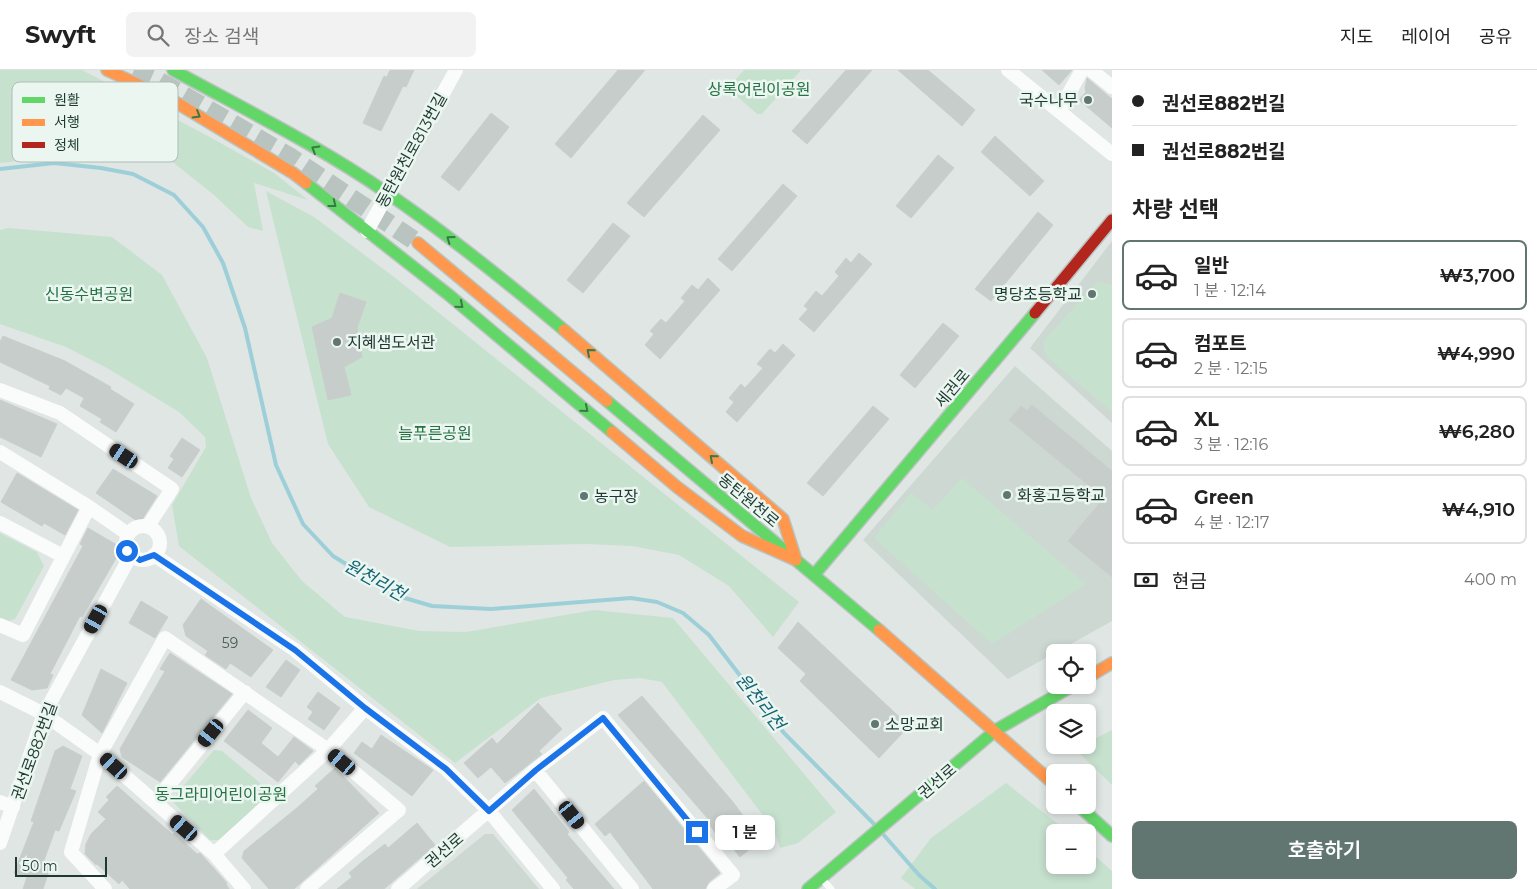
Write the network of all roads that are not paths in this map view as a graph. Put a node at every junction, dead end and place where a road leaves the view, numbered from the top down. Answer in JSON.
{"nodes":[{"id":1,"x":106,"y":70,"type":"edge"},
{"id":2,"x":173,"y":70,"type":"edge"},
{"id":3,"x":456,"y":70,"type":"edge"},
{"id":4,"x":1008,"y":70,"type":"edge"},
{"id":5,"x":1082,"y":70,"type":"edge"},
{"id":6,"x":1091,"y":70,"type":"edge"},
{"id":7,"x":132,"y":82,"type":"edge"},
{"id":8,"x":1112,"y":87,"type":"edge"},
{"id":9,"x":178,"y":104,"type":"edge"},
{"id":10,"x":1059,"y":111,"type":"junction"},
{"id":11,"x":1112,"y":154,"type":"edge"},
{"id":12,"x":386,"y":192,"type":"junction"},
{"id":13,"x":1112,"y":220,"type":"edge"},
{"id":14,"x":366,"y":231,"type":"junction"},
{"id":15,"x":418,"y":243,"type":"tunnel mouth"},
{"id":16,"x":0,"y":390,"type":"edge"},
{"id":17,"x":0,"y":452,"type":"edge"},
{"id":18,"x":89,"y":507,"type":"junction"},
{"id":19,"x":0,"y":523,"type":"edge"},
{"id":20,"x":148,"y":526,"type":"junction"},
{"id":21,"x":128,"y":534,"type":"junction"},
{"id":22,"x":131,"y":555,"type":"junction"},
{"id":23,"x":154,"y":555,"type":"junction"},
{"id":24,"x":63,"y":556,"type":"junction"},
{"id":25,"x":796,"y":560,"type":"junction"},
{"id":26,"x":814,"y":576,"type":"junction"},
{"id":27,"x":0,"y":625,"type":"edge"},
{"id":28,"x":1112,"y":663,"type":"edge"},
{"id":29,"x":1096,"y":672,"type":"edge"},
{"id":30,"x":0,"y":692,"type":"edge"},
{"id":31,"x":244,"y":692,"type":"junction"},
{"id":32,"x":1058,"y":694,"type":"edge"},
{"id":33,"x":365,"y":708,"type":"junction"},
{"id":34,"x":44,"y":714,"type":"junction"},
{"id":35,"x":996,"y":730,"type":"junction"},
{"id":36,"x":328,"y":750,"type":"junction"},
{"id":37,"x":100,"y":754,"type":"junction"},
{"id":38,"x":536,"y":770,"type":"junction"},
{"id":39,"x":1046,"y":777,"type":"edge"},
{"id":40,"x":155,"y":802,"type":"junction"},
{"id":41,"x":6,"y":804,"type":"edge"},
{"id":42,"x":489,"y":811,"type":"junction"},
{"id":43,"x":1088,"y":814,"type":"edge"},
{"id":44,"x":1112,"y":836,"type":"edge"},
{"id":45,"x":0,"y":843,"type":"edge"},
{"id":46,"x":214,"y":854,"type":"junction"},
{"id":47,"x":821,"y":878,"type":"junction"},
{"id":48,"x":105,"y":889,"type":"edge"},
{"id":49,"x":244,"y":889,"type":"edge"},
{"id":50,"x":307,"y":889,"type":"edge"},
{"id":51,"x":398,"y":889,"type":"edge"},
{"id":52,"x":553,"y":889,"type":"edge"},
{"id":53,"x":632,"y":889,"type":"edge"},
{"id":54,"x":714,"y":889,"type":"edge"},
{"id":55,"x":808,"y":889,"type":"edge"},
{"id":56,"x":831,"y":889,"type":"edge"}],
"edges":[{"from":1,"to":7,"type":"main road","one_way":true},
{"from":12,"to":2,"type":"main road","one_way":true},
{"from":3,"to":12,"type":"street","name":"동탄원천로813번길"},
{"from":4,"to":10,"type":"street"},
{"from":5,"to":10,"type":"street"},
{"from":6,"to":8,"type":"street"},
{"from":9,"to":14,"type":"main road","one_way":true},
{"from":10,"to":11,"type":"street"},
{"from":12,"to":14,"type":"street","name":"동탄원천로813번길"},
{"from":25,"to":12,"type":"main road","one_way":true},
{"from":13,"to":26,"type":"main road","name":"세권로"},
{"from":14,"to":25,"type":"main road","one_way":true},
{"from":15,"to":25,"type":"main road","name":"동탄원천로"},
{"from":16,"to":20,"type":"street"},
{"from":17,"to":18,"type":"street"},
{"from":18,"to":21,"type":"street"},
{"from":18,"to":24,"type":"street"},
{"from":19,"to":24,"type":"street"},
{"from":20,"to":21,"type":"street"},
{"from":20,"to":23,"type":"street"},
{"from":21,"to":22,"type":"street"},
{"from":22,"to":23,"type":"street"},
{"from":22,"to":34,"type":"street","name":"권선로882번길"},
{"from":23,"to":33,"type":"street"},
{"from":24,"to":27,"type":"street"},
{"from":25,"to":26,"type":"main road","name":"동탄원천로"},
{"from":26,"to":35,"type":"main road","name":"동탄원천로"},
{"from":28,"to":29,"type":"main road"},
{"from":30,"to":34,"type":"street"},
{"from":31,"to":36,"type":"street"},
{"from":31,"to":37,"type":"street"},
{"from":31,"to":40,"type":"street"},
{"from":32,"to":35,"type":"main road","name":"권선로"},
{"from":33,"to":36,"type":"street"},
{"from":33,"to":42,"type":"street"},
{"from":34,"to":37,"type":"street"},
{"from":34,"to":41,"type":"street","name":"권선로882번길"},
{"from":35,"to":39,"type":"main road","name":"동탄원천로"},
{"from":35,"to":47,"type":"main road","name":"권선로"},
{"from":36,"to":46,"type":"street"},
{"from":36,"to":50,"type":"street"},
{"from":37,"to":40,"type":"street"},
{"from":37,"to":48,"type":"street"},
{"from":38,"to":42,"type":"street"},
{"from":38,"to":53,"type":"street"},
{"from":38,"to":54,"type":"street"},
{"from":40,"to":46,"type":"street"},
{"from":41,"to":45,"type":"street","name":"권선로882번길"},
{"from":42,"to":51,"type":"street","name":"권선로"},
{"from":42,"to":52,"type":"street"},
{"from":43,"to":44,"type":"main road"},
{"from":46,"to":49,"type":"street"},
{"from":47,"to":55,"type":"main road","name":"권선로"},
{"from":47,"to":56,"type":"lane"}]}
